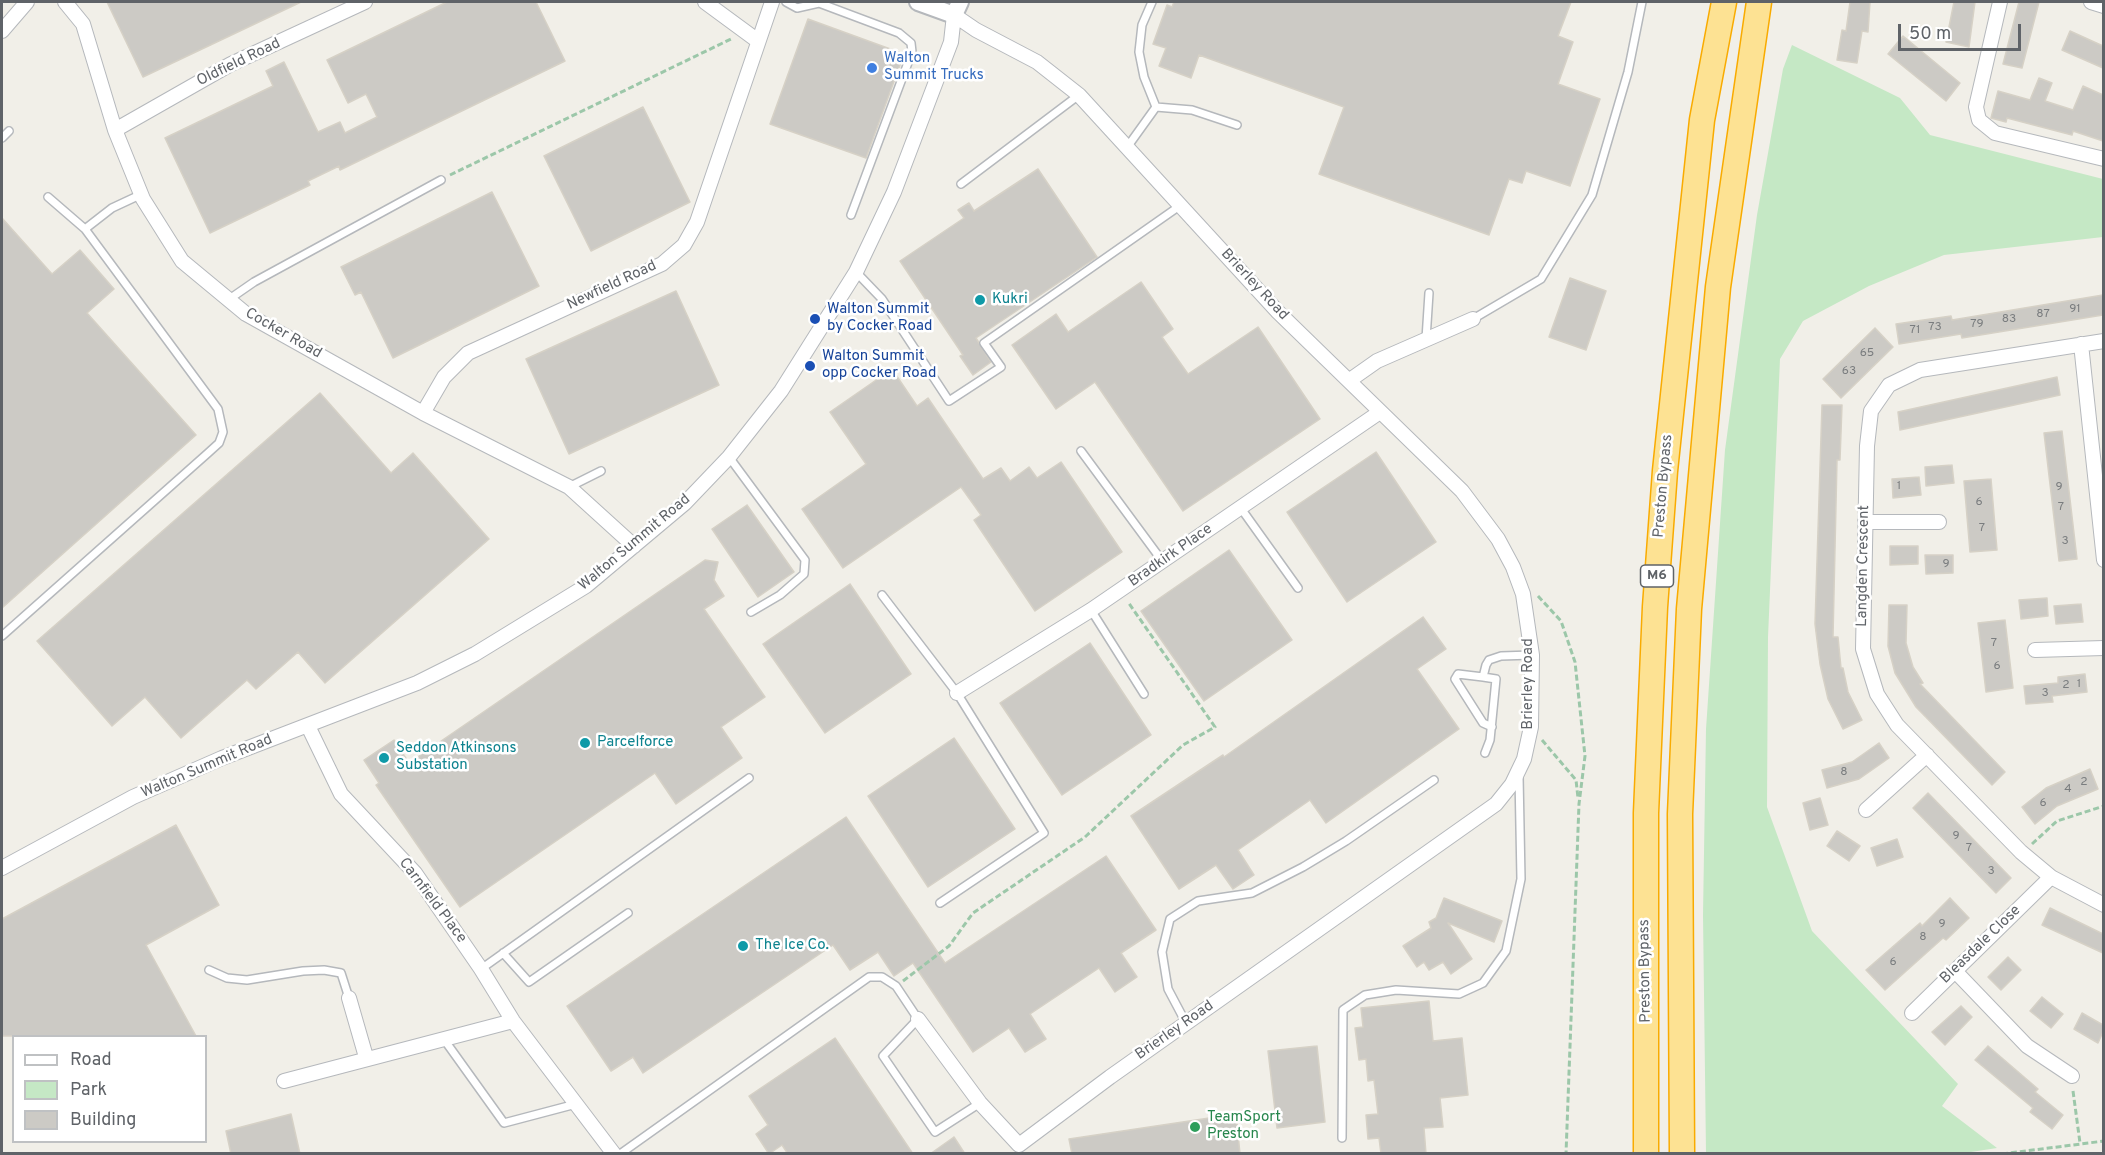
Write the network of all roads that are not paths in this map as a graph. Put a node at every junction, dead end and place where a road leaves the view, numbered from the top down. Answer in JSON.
{"nodes":[{"id":1,"x":27,"y":2,"type":"edge"},
{"id":2,"x":65,"y":2,"type":"edge"},
{"id":3,"x":365,"y":2,"type":"edge"},
{"id":4,"x":705,"y":2,"type":"edge"},
{"id":5,"x":772,"y":2,"type":"edge"},
{"id":6,"x":786,"y":2,"type":"edge"},
{"id":7,"x":918,"y":2,"type":"edge"},
{"id":8,"x":1152,"y":2,"type":"edge"},
{"id":9,"x":1642,"y":2,"type":"edge"},
{"id":10,"x":1724,"y":2,"type":"edge"},
{"id":11,"x":1759,"y":2,"type":"edge"},
{"id":12,"x":2000,"y":2,"type":"edge"},
{"id":13,"x":2091,"y":2,"type":"edge"},
{"id":14,"x":2103,"y":6,"type":"edge"},
{"id":15,"x":957,"y":8,"type":"edge"},
{"id":16,"x":2,"y":31,"type":"edge"},
{"id":17,"x":758,"y":41,"type":"junction"},
{"id":18,"x":1079,"y":95,"type":"junction"},
{"id":19,"x":1156,"y":107,"type":"junction"},
{"id":20,"x":1237,"y":125,"type":"dead end"},
{"id":21,"x":115,"y":129,"type":"junction"},
{"id":22,"x":9,"y":131,"type":"dead end"},
{"id":23,"x":2,"y":138,"type":"edge"},
{"id":24,"x":1128,"y":146,"type":"junction"},
{"id":25,"x":2103,"y":159,"type":"edge"},
{"id":26,"x":441,"y":180,"type":"road end"},
{"id":27,"x":961,"y":184,"type":"dead end"},
{"id":28,"x":142,"y":194,"type":"junction"},
{"id":29,"x":48,"y":196,"type":"dead end"},
{"id":30,"x":1181,"y":205,"type":"junction"},
{"id":31,"x":851,"y":215,"type":"dead end"},
{"id":32,"x":85,"y":229,"type":"junction"},
{"id":33,"x":856,"y":272,"type":"junction"},
{"id":34,"x":1429,"y":293,"type":"dead end"},
{"id":35,"x":228,"y":300,"type":"junction"},
{"id":36,"x":1473,"y":320,"type":"joint"},
{"id":37,"x":1426,"y":339,"type":"junction"},
{"id":38,"x":2103,"y":341,"type":"edge"},
{"id":39,"x":2081,"y":344,"type":"junction"},
{"id":40,"x":1350,"y":380,"type":"junction"},
{"id":41,"x":1380,"y":412,"type":"junction"},
{"id":42,"x":423,"y":413,"type":"junction"},
{"id":43,"x":1080,"y":451,"type":"dead end"},
{"id":44,"x":729,"y":457,"type":"junction"},
{"id":45,"x":602,"y":471,"type":"dead end"},
{"id":46,"x":569,"y":487,"type":"junction"},
{"id":47,"x":2101,"y":492,"type":"edge"},
{"id":48,"x":1240,"y":507,"type":"junction"},
{"id":49,"x":1865,"y":522,"type":"junction"},
{"id":50,"x":1939,"y":522,"type":"dead end"},
{"id":51,"x":634,"y":546,"type":"junction"},
{"id":52,"x":2103,"y":560,"type":"edge"},
{"id":53,"x":1163,"y":562,"type":"junction"},
{"id":54,"x":1298,"y":588,"type":"dead end"},
{"id":55,"x":882,"y":596,"type":"dead end"},
{"id":56,"x":1091,"y":610,"type":"junction"},
{"id":57,"x":751,"y":612,"type":"dead end"},
{"id":58,"x":2,"y":636,"type":"edge"},
{"id":59,"x":2103,"y":648,"type":"edge"},
{"id":60,"x":2036,"y":650,"type":"dead end"},
{"id":61,"x":1532,"y":655,"type":"junction"},
{"id":62,"x":1483,"y":677,"type":"junction"},
{"id":63,"x":957,"y":693,"type":"junction"},
{"id":64,"x":1144,"y":694,"type":"dead end"},
{"id":65,"x":308,"y":726,"type":"junction"},
{"id":66,"x":1492,"y":727,"type":"junction"},
{"id":67,"x":1485,"y":753,"type":"dead end"},
{"id":68,"x":1927,"y":755,"type":"junction"},
{"id":69,"x":1519,"y":770,"type":"junction"},
{"id":70,"x":749,"y":778,"type":"dead end"},
{"id":71,"x":1434,"y":780,"type":"dead end"},
{"id":72,"x":1866,"y":810,"type":"dead end"},
{"id":73,"x":2,"y":868,"type":"edge"},
{"id":74,"x":2051,"y":877,"type":"junction"},
{"id":75,"x":940,"y":903,"type":"dead end"},
{"id":76,"x":2103,"y":904,"type":"edge"},
{"id":77,"x":628,"y":913,"type":"dead end"},
{"id":78,"x":502,"y":953,"type":"junction"},
{"id":79,"x":482,"y":969,"type":"junction"},
{"id":80,"x":209,"y":970,"type":"dead end"},
{"id":81,"x":1955,"y":971,"type":"junction"},
{"id":82,"x":349,"y":998,"type":"joint"},
{"id":83,"x":1912,"y":1012,"type":"dead end"},
{"id":84,"x":918,"y":1019,"type":"junction"},
{"id":85,"x":513,"y":1021,"type":"junction"},
{"id":86,"x":1186,"y":1023,"type":"junction"},
{"id":87,"x":443,"y":1038,"type":"junction"},
{"id":88,"x":366,"y":1057,"type":"junction"},
{"id":89,"x":2072,"y":1076,"type":"road end"},
{"id":90,"x":284,"y":1081,"type":"dead end"},
{"id":91,"x":980,"y":1103,"type":"junction"},
{"id":92,"x":576,"y":1104,"type":"junction"},
{"id":93,"x":1342,"y":1138,"type":"dead end"},
{"id":94,"x":614,"y":1154,"type":"edge"},
{"id":95,"x":620,"y":1154,"type":"edge"},
{"id":96,"x":1646,"y":1154,"type":"edge"},
{"id":97,"x":1682,"y":1154,"type":"edge"}],
"edges":[{"from":1,"to":16,"type":"street"},
{"from":2,"to":21,"type":"street","name":"Cocker Road"},
{"from":3,"to":21,"type":"street","name":"Oldfield Road"},
{"from":4,"to":17,"type":"street"},
{"from":5,"to":17,"type":"street","name":"Newfield Road"},
{"from":6,"to":31,"type":"lane"},
{"from":7,"to":15,"type":"street","name":"Brierley Road"},
{"from":8,"to":19,"type":"lane"},
{"from":9,"to":36,"type":"lane"},
{"from":10,"to":96,"type":"highway","name":"Preston Bypass","number":"M6"},
{"from":11,"to":97,"type":"highway","number":"M6"},
{"from":12,"to":25,"type":"street"},
{"from":13,"to":14,"type":"street"},
{"from":15,"to":18,"type":"street","name":"Brierley Road"},
{"from":15,"to":33,"type":"street","name":"Walton Summit Road"},
{"from":17,"to":42,"type":"street","name":"Newfield Road"},
{"from":18,"to":24,"type":"street","name":"Brierley Road"},
{"from":18,"to":27,"type":"lane"},
{"from":19,"to":20,"type":"lane"},
{"from":19,"to":24,"type":"lane"},
{"from":21,"to":28,"type":"street","name":"Cocker Road"},
{"from":22,"to":23,"type":"lane"},
{"from":24,"to":30,"type":"street","name":"Brierley Road"},
{"from":26,"to":35,"type":"lane"},
{"from":28,"to":32,"type":"lane"},
{"from":28,"to":35,"type":"street","name":"Cocker Road"},
{"from":29,"to":32,"type":"lane"},
{"from":30,"to":33,"type":"lane"},
{"from":30,"to":40,"type":"street","name":"Brierley Road"},
{"from":32,"to":58,"type":"lane"},
{"from":33,"to":44,"type":"street","name":"Walton Summit Road"},
{"from":34,"to":37,"type":"lane"},
{"from":35,"to":42,"type":"street","name":"Cocker Road"},
{"from":36,"to":37,"type":"street"},
{"from":37,"to":40,"type":"street"},
{"from":38,"to":39,"type":"street","name":"Langden Crescent"},
{"from":39,"to":47,"type":"street"},
{"from":39,"to":49,"type":"street","name":"Langden Crescent"},
{"from":40,"to":41,"type":"street","name":"Brierley Road"},
{"from":41,"to":48,"type":"street","name":"Bradkirk Place"},
{"from":41,"to":61,"type":"street","name":"Brierley Road"},
{"from":42,"to":46,"type":"street","name":"Cocker Road"},
{"from":43,"to":53,"type":"lane"},
{"from":44,"to":51,"type":"street","name":"Walton Summit Road"},
{"from":44,"to":57,"type":"lane"},
{"from":45,"to":46,"type":"lane"},
{"from":46,"to":51,"type":"street","name":"Cocker Road"},
{"from":47,"to":52,"type":"street"},
{"from":48,"to":53,"type":"street","name":"Bradkirk Place"},
{"from":48,"to":54,"type":"lane"},
{"from":49,"to":50,"type":"street"},
{"from":49,"to":68,"type":"street","name":"Langden Crescent"},
{"from":51,"to":65,"type":"street","name":"Walton Summit Road"},
{"from":53,"to":56,"type":"street","name":"Bradkirk Place"},
{"from":55,"to":63,"type":"lane"},
{"from":56,"to":63,"type":"street","name":"Bradkirk Place"},
{"from":56,"to":64,"type":"lane"},
{"from":59,"to":60,"type":"street"},
{"from":61,"to":62,"type":"lane"},
{"from":61,"to":69,"type":"street","name":"Brierley Road"},
{"from":62,"to":66,"type":"lane"},
{"from":62,"to":66,"type":"lane"},
{"from":63,"to":75,"type":"lane"},
{"from":65,"to":73,"type":"street","name":"Walton Summit Road"},
{"from":65,"to":79,"type":"street","name":"Carnfield Place"},
{"from":66,"to":67,"type":"lane"},
{"from":68,"to":72,"type":"street"},
{"from":68,"to":74,"type":"street","name":"Langden Crescent"},
{"from":69,"to":86,"type":"street","name":"Brierley Road"},
{"from":69,"to":93,"type":"lane"},
{"from":70,"to":78,"type":"lane"},
{"from":71,"to":86,"type":"lane"},
{"from":74,"to":76,"type":"street","name":"Langden Crescent"},
{"from":74,"to":81,"type":"street","name":"Bleasdale Close"},
{"from":77,"to":78,"type":"lane"},
{"from":78,"to":79,"type":"lane"},
{"from":79,"to":85,"type":"street","name":"Carnfield Place"},
{"from":80,"to":82,"type":"lane"},
{"from":81,"to":83,"type":"street","name":"Bleasdale Close"},
{"from":81,"to":89,"type":"street"},
{"from":82,"to":88,"type":"street"},
{"from":84,"to":91,"type":"street","name":"Brierley Road"},
{"from":84,"to":91,"type":"lane"},
{"from":84,"to":95,"type":"lane"},
{"from":85,"to":87,"type":"street"},
{"from":85,"to":92,"type":"street","name":"Carnfield Place"},
{"from":86,"to":91,"type":"street","name":"Brierley Road"},
{"from":87,"to":88,"type":"street"},
{"from":87,"to":92,"type":"lane"},
{"from":88,"to":90,"type":"street"},
{"from":92,"to":94,"type":"street","name":"Carnfield Place"}]}
